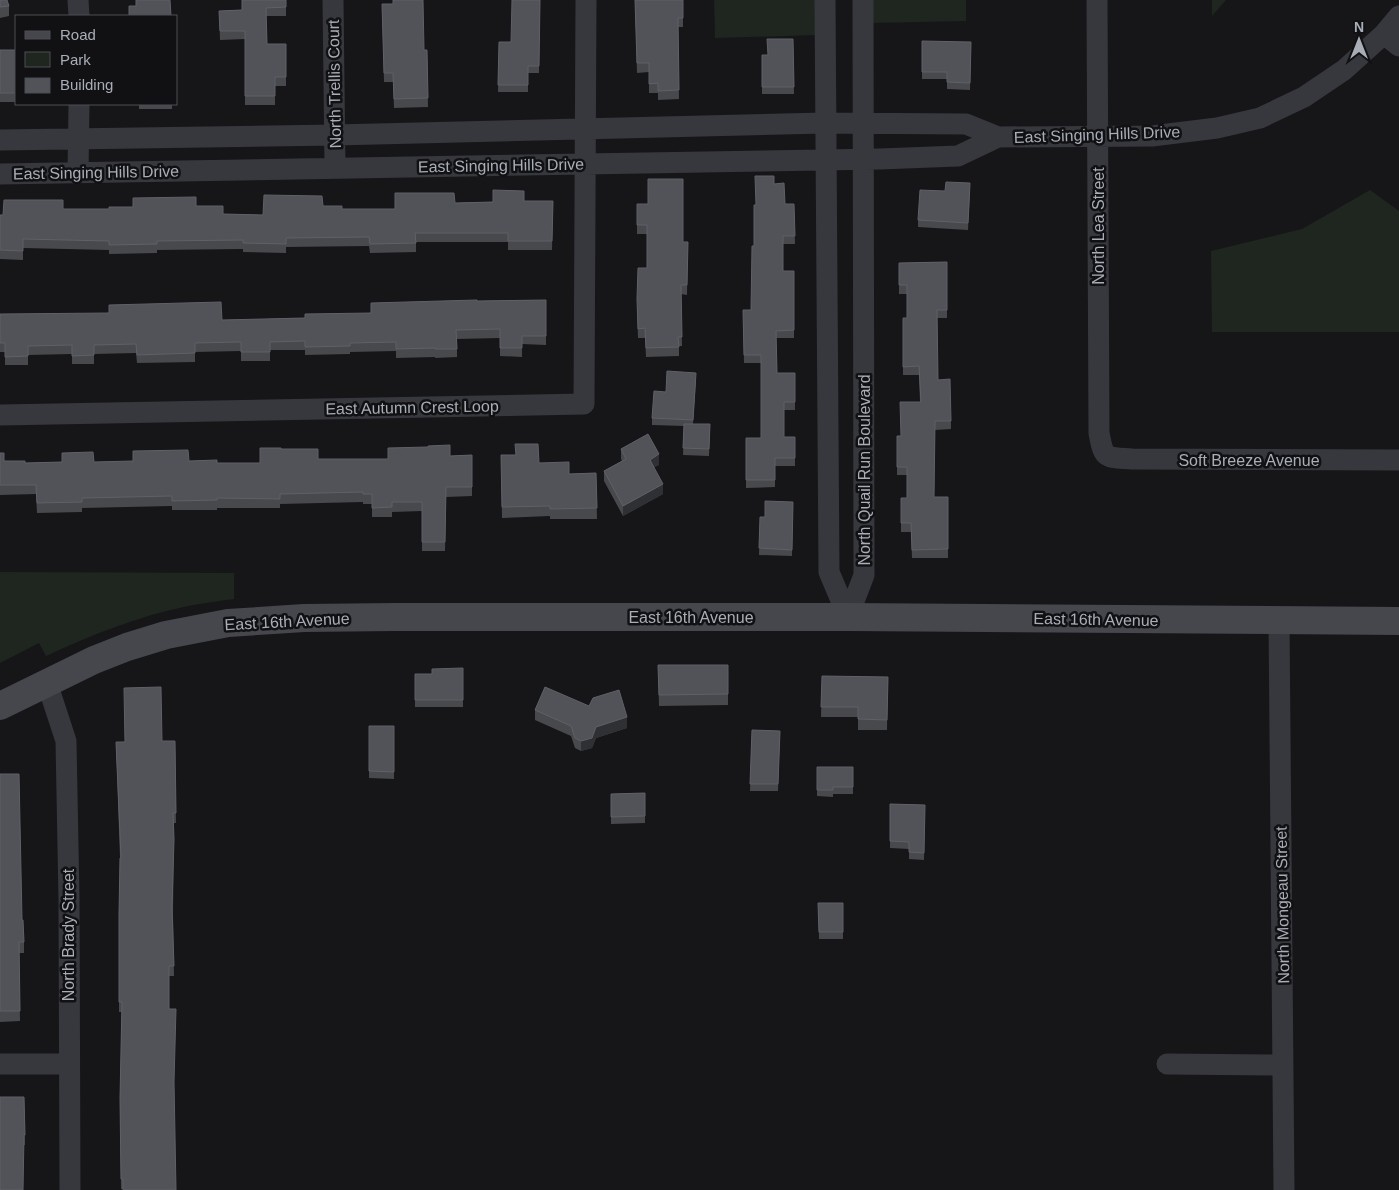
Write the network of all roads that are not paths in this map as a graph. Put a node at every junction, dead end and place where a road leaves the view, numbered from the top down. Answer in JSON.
{"nodes":[{"id":1,"x":78,"y":0,"type":"edge"},
{"id":2,"x":333,"y":0,"type":"edge"},
{"id":3,"x":586,"y":0,"type":"edge"},
{"id":4,"x":824,"y":0,"type":"edge"},
{"id":5,"x":863,"y":0,"type":"edge"},
{"id":6,"x":1097,"y":0,"type":"edge"},
{"id":7,"x":79,"y":15,"type":"edge"},
{"id":8,"x":1399,"y":16,"type":"edge"},
{"id":9,"x":1392,"y":40,"type":"edge"},
{"id":10,"x":79,"y":105,"type":"edge"},
{"id":11,"x":825,"y":123,"type":"junction"},
{"id":12,"x":863,"y":124,"type":"junction"},
{"id":13,"x":585,"y":129,"type":"junction"},
{"id":14,"x":335,"y":135,"type":"junction"},
{"id":15,"x":998,"y":137,"type":"junction"},
{"id":16,"x":1097,"y":138,"type":"junction"},
{"id":17,"x":79,"y":139,"type":"junction"},
{"id":18,"x":0,"y":140,"type":"edge"},
{"id":19,"x":826,"y":160,"type":"junction"},
{"id":20,"x":863,"y":160,"type":"junction"},
{"id":21,"x":585,"y":164,"type":"junction"},
{"id":22,"x":335,"y":168,"type":"junction"},
{"id":23,"x":78,"y":173,"type":"junction"},
{"id":24,"x":0,"y":174,"type":"edge"},
{"id":25,"x":0,"y":415,"type":"edge"},
{"id":26,"x":1102,"y":451,"type":"joint"},
{"id":27,"x":1399,"y":460,"type":"edge"},
{"id":28,"x":848,"y":617,"type":"junction"},
{"id":29,"x":1279,"y":620,"type":"junction"},
{"id":30,"x":1399,"y":621,"type":"edge"},
{"id":31,"x":47,"y":683,"type":"junction"},
{"id":32,"x":0,"y":706,"type":"edge"},
{"id":33,"x":0,"y":1064,"type":"edge"},
{"id":34,"x":69,"y":1064,"type":"junction"},
{"id":35,"x":1168,"y":1064,"type":"dead end"},
{"id":36,"x":1283,"y":1065,"type":"junction"},
{"id":37,"x":70,"y":1190,"type":"edge"},
{"id":38,"x":1284,"y":1190,"type":"edge"}],
"edges":[{"from":1,"to":7,"type":"street"},
{"from":2,"to":14,"type":"street","name":"North Trellis Court"},
{"from":3,"to":13,"type":"street"},
{"from":4,"to":11,"type":"street"},
{"from":5,"to":12,"type":"street","name":"North Quail Run Boulevard"},
{"from":6,"to":16,"type":"street","name":"North Lea Street"},
{"from":8,"to":9,"type":"street","name":"East Singing Hills Drive"},
{"from":9,"to":16,"type":"street","name":"East Singing Hills Drive"},
{"from":10,"to":17,"type":"street"},
{"from":11,"to":12,"type":"street","name":"East Singing Hills Drive"},
{"from":11,"to":13,"type":"street","name":"East Singing Hills Drive"},
{"from":11,"to":19,"type":"street"},
{"from":12,"to":15,"type":"street","name":"East Singing Hills Drive"},
{"from":12,"to":20,"type":"street","name":"North Quail Run Boulevard"},
{"from":13,"to":14,"type":"street","name":"East Singing Hills Drive"},
{"from":13,"to":21,"type":"street"},
{"from":14,"to":17,"type":"street","name":"East Singing Hills Drive"},
{"from":14,"to":22,"type":"street","name":"North Trellis Court"},
{"from":15,"to":16,"type":"street","name":"East Singing Hills Drive"},
{"from":15,"to":20,"type":"street","name":"East Singing Hills Drive"},
{"from":16,"to":26,"type":"street","name":"North Lea Street"},
{"from":17,"to":18,"type":"street","name":"East Singing Hills Drive"},
{"from":17,"to":23,"type":"street"},
{"from":19,"to":20,"type":"street","name":"East Singing Hills Drive"},
{"from":19,"to":21,"type":"street","name":"East Singing Hills Drive"},
{"from":19,"to":28,"type":"street"},
{"from":20,"to":28,"type":"street","name":"North Quail Run Boulevard"},
{"from":21,"to":22,"type":"street","name":"East Singing Hills Drive"},
{"from":21,"to":25,"type":"street","name":"East Autumn Crest Loop"},
{"from":22,"to":23,"type":"street","name":"East Singing Hills Drive"},
{"from":23,"to":24,"type":"street","name":"East Singing Hills Drive"},
{"from":26,"to":27,"type":"street","name":"Soft Breeze Avenue"},
{"from":28,"to":29,"type":"street","name":"East 16th Avenue"},
{"from":28,"to":31,"type":"street","name":"East 16th Avenue"},
{"from":29,"to":30,"type":"street","name":"East 16th Avenue"},
{"from":29,"to":36,"type":"street","name":"North Mongeau Street"},
{"from":31,"to":32,"type":"street","name":"East 16th Avenue"},
{"from":31,"to":34,"type":"street","name":"North Brady Street"},
{"from":33,"to":34,"type":"street"},
{"from":34,"to":37,"type":"street","name":"North Brady Street"},
{"from":35,"to":36,"type":"street"},
{"from":36,"to":38,"type":"street","name":"North Mongeau Street"}]}
